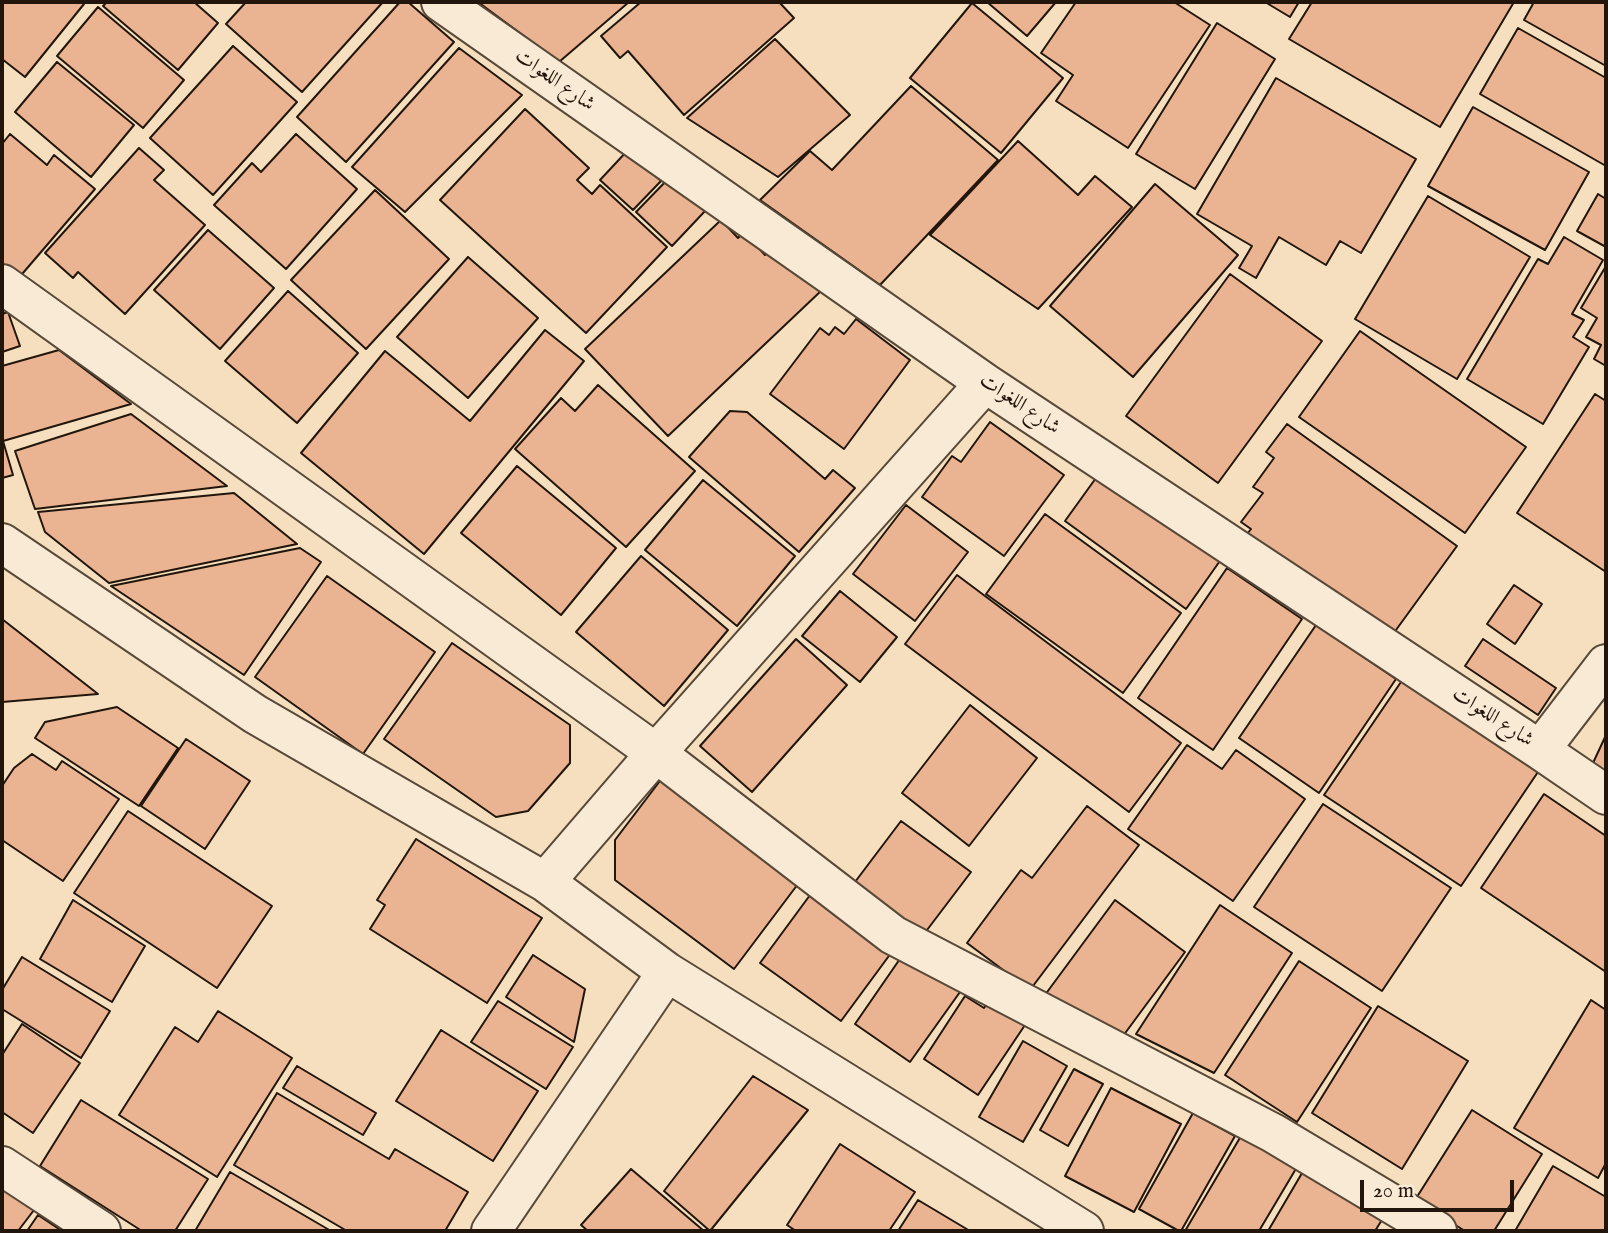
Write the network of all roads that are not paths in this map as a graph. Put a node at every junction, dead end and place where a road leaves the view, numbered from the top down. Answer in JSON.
{"nodes":[{"id":1,"x":441,"y":2,"type":"edge"},
{"id":2,"x":2,"y":284,"type":"edge"},
{"id":3,"x":985,"y":383,"type":"junction"},
{"id":4,"x":2,"y":544,"type":"edge"},
{"id":5,"x":1606,"y":664,"type":"edge"},
{"id":6,"x":1540,"y":750,"type":"junction"},
{"id":7,"x":656,"y":753,"type":"junction"},
{"id":8,"x":1606,"y":795,"type":"edge"},
{"id":9,"x":545,"y":882,"type":"junction"},
{"id":10,"x":667,"y":972,"type":"junction"},
{"id":11,"x":2,"y":1166,"type":"edge"},
{"id":12,"x":101,"y":1231,"type":"edge"},
{"id":13,"x":491,"y":1231,"type":"edge"},
{"id":14,"x":1084,"y":1231,"type":"edge"},
{"id":15,"x":1437,"y":1231,"type":"edge"}],
"edges":[{"from":1,"to":3,"type":"street","name":"شارع اللغوات"},
{"from":2,"to":7,"type":"street"},
{"from":3,"to":6,"type":"street","name":"شارع اللغوات"},
{"from":3,"to":7,"type":"street"},
{"from":4,"to":9,"type":"street"},
{"from":5,"to":6,"type":"street"},
{"from":6,"to":8,"type":"street","name":"شارع اللغوات"},
{"from":7,"to":9,"type":"street"},
{"from":7,"to":15,"type":"street"},
{"from":9,"to":10,"type":"street"},
{"from":10,"to":13,"type":"street"},
{"from":10,"to":14,"type":"street"},
{"from":11,"to":12,"type":"street"}]}
